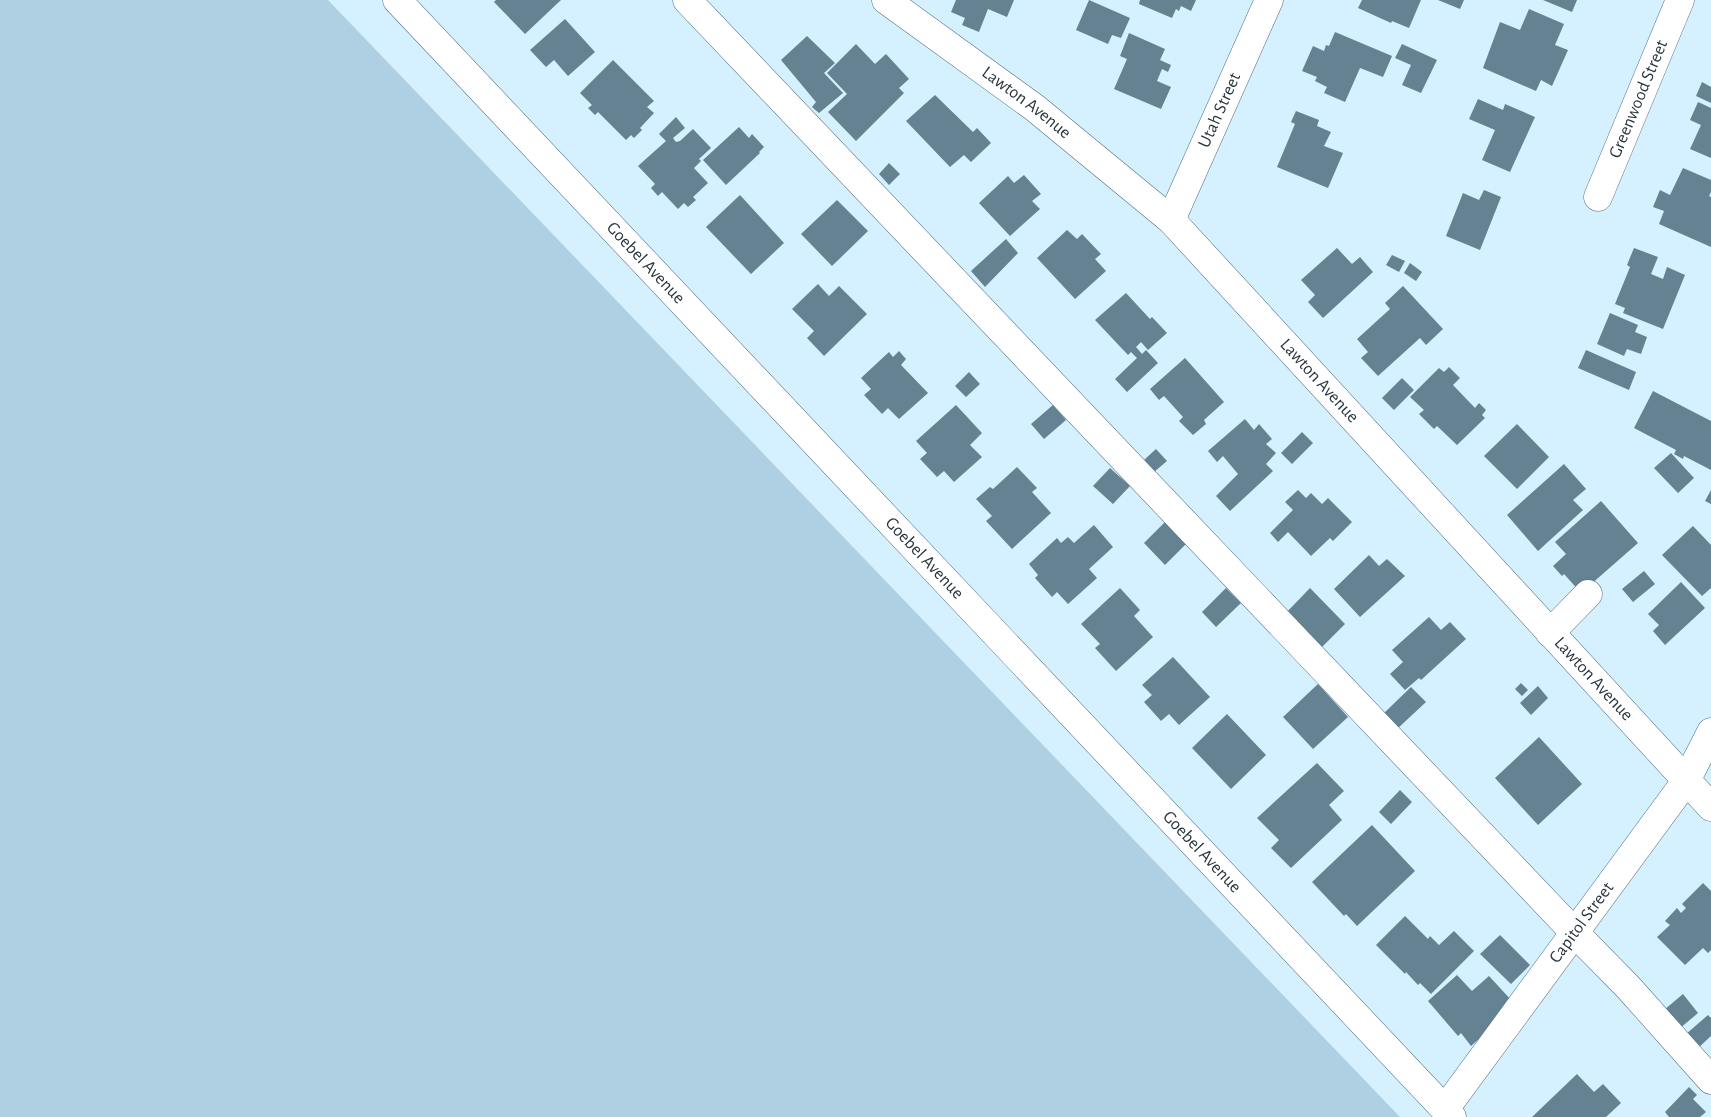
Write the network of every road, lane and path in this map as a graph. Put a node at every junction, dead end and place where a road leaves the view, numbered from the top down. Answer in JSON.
{"nodes":[{"id":1,"x":399,"y":0,"type":"edge"},
{"id":2,"x":687,"y":0,"type":"edge"},
{"id":3,"x":886,"y":0,"type":"edge"},
{"id":4,"x":1269,"y":0,"type":"edge"},
{"id":5,"x":1680,"y":0,"type":"edge"},
{"id":6,"x":1598,"y":197,"type":"dead end"},
{"id":7,"x":1171,"y":220,"type":"junction"},
{"id":8,"x":1588,"y":594,"type":"dead end"},
{"id":9,"x":1550,"y":632,"type":"junction"},
{"id":10,"x":1711,"y":732,"type":"edge"},
{"id":11,"x":1686,"y":781,"type":"junction"},
{"id":12,"x":1711,"y":807,"type":"edge"},
{"id":13,"x":1574,"y":932,"type":"junction"},
{"id":14,"x":1711,"y":1080,"type":"edge"},
{"id":15,"x":1448,"y":1113,"type":"edge"}],
"edges":[{"from":1,"to":15,"type":"street","name":"Goebel Avenue"},
{"from":2,"to":13,"type":"street"},
{"from":3,"to":7,"type":"street","name":"Lawton Avenue"},
{"from":4,"to":7,"type":"street","name":"Utah Street"},
{"from":5,"to":6,"type":"street","name":"Greenwood Street"},
{"from":7,"to":9,"type":"street","name":"Lawton Avenue"},
{"from":8,"to":9,"type":"street"},
{"from":9,"to":11,"type":"street","name":"Lawton Avenue"},
{"from":10,"to":11,"type":"street","name":"Capitol Street"},
{"from":11,"to":12,"type":"street","name":"Lawton Avenue"},
{"from":11,"to":13,"type":"street","name":"Capitol Street"},
{"from":13,"to":14,"type":"street"},
{"from":13,"to":15,"type":"street","name":"Capitol Street"}]}
